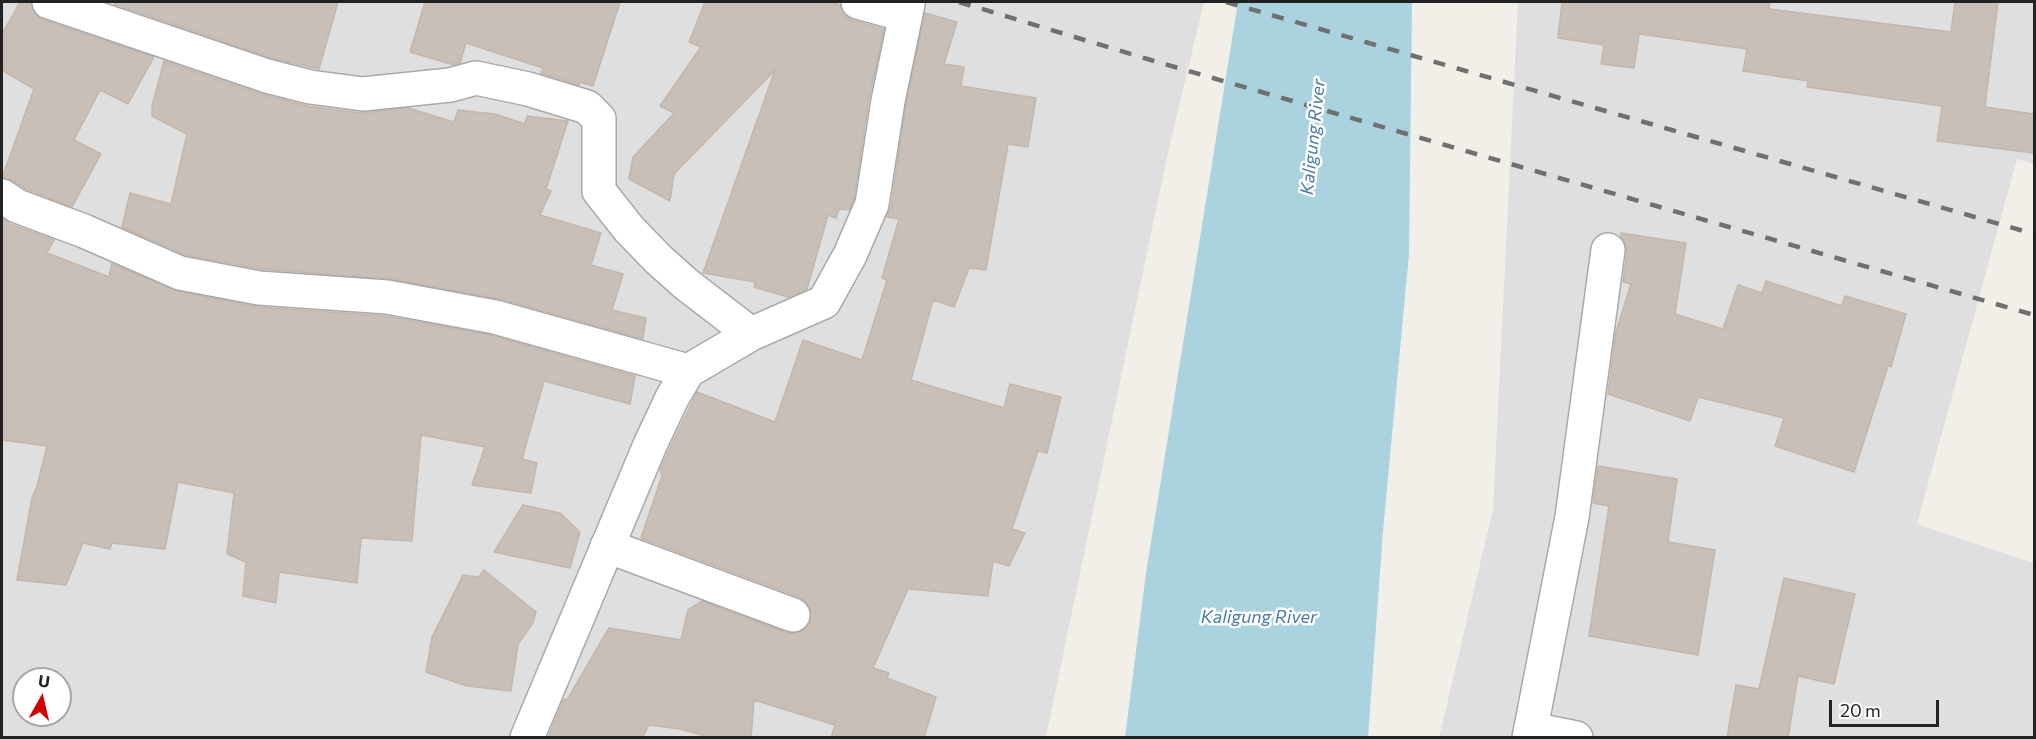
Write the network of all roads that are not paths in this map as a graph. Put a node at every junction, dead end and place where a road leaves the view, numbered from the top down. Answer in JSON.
{"nodes":[{"id":1,"x":49,"y":2,"type":"edge"},
{"id":2,"x":858,"y":2,"type":"edge"},
{"id":3,"x":2,"y":196,"type":"edge"},
{"id":4,"x":1608,"y":250,"type":"dead end"},
{"id":5,"x":751,"y":334,"type":"junction"},
{"id":6,"x":688,"y":371,"type":"junction"},
{"id":7,"x":608,"y":546,"type":"junction"},
{"id":8,"x":793,"y":615,"type":"dead end"},
{"id":9,"x":1530,"y":733,"type":"edge"},
{"id":10,"x":527,"y":738,"type":"edge"},
{"id":11,"x":1576,"y":738,"type":"edge"}],
"edges":[{"from":1,"to":5,"type":"street"},
{"from":2,"to":5,"type":"street"},
{"from":3,"to":6,"type":"street"},
{"from":4,"to":9,"type":"street"},
{"from":5,"to":6,"type":"street"},
{"from":6,"to":7,"type":"street"},
{"from":7,"to":8,"type":"street"},
{"from":7,"to":10,"type":"street"},
{"from":9,"to":11,"type":"street"}]}
